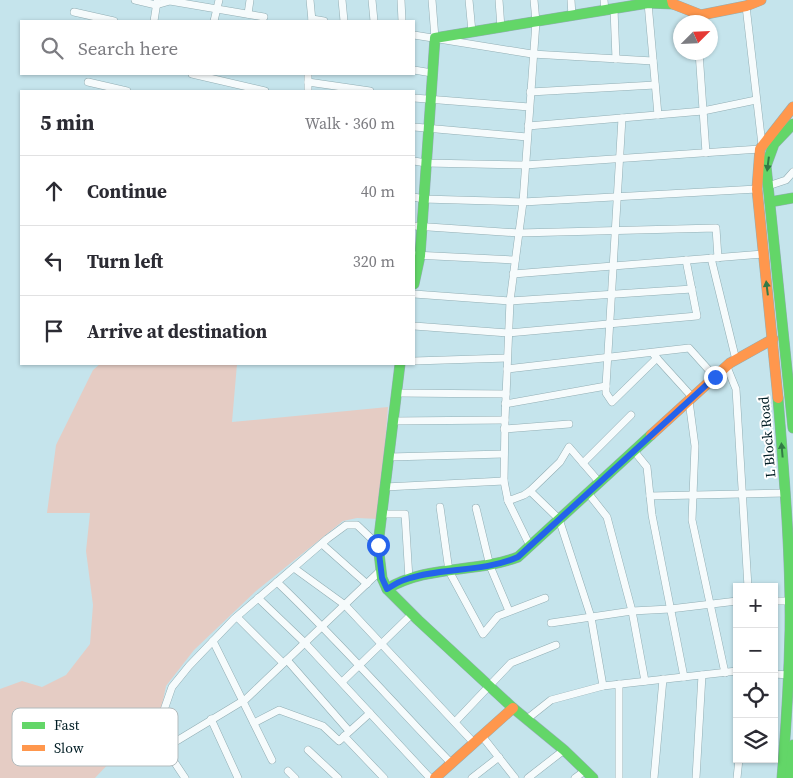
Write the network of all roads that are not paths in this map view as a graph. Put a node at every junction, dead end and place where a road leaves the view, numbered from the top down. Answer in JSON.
{"nodes":[{"id":1,"x":135,"y":0,"type":"edge"},
{"id":2,"x":219,"y":0,"type":"edge"},
{"id":3,"x":250,"y":0,"type":"edge"},
{"id":4,"x":310,"y":0,"type":"edge"},
{"id":5,"x":342,"y":0,"type":"edge"},
{"id":6,"x":372,"y":0,"type":"edge"},
{"id":7,"x":401,"y":0,"type":"edge"},
{"id":8,"x":432,"y":0,"type":"edge"},
{"id":9,"x":469,"y":0,"type":"edge"},
{"id":10,"x":499,"y":0,"type":"edge"},
{"id":11,"x":534,"y":0,"type":"edge"},
{"id":12,"x":571,"y":0,"type":"edge"},
{"id":13,"x":761,"y":0,"type":"edge"},
{"id":14,"x":673,"y":2,"type":"edge"},
{"id":15,"x":157,"y":3,"type":"edge"},
{"id":16,"x":636,"y":3,"type":"edge"},
{"id":17,"x":648,"y":3,"type":"junction"},
{"id":18,"x":746,"y":6,"type":"junction"},
{"id":19,"x":608,"y":7,"type":"edge"},
{"id":20,"x":217,"y":9,"type":"junction"},
{"id":21,"x":74,"y":12,"type":"dead end"},
{"id":22,"x":248,"y":14,"type":"junction"},
{"id":23,"x":692,"y":15,"type":"edge"},
{"id":24,"x":701,"y":15,"type":"edge"},
{"id":25,"x":572,"y":16,"type":"junction"},
{"id":26,"x":264,"y":17,"type":"dead end"},
{"id":27,"x":110,"y":20,"type":"edge"},
{"id":28,"x":154,"y":20,"type":"edge"},
{"id":29,"x":214,"y":20,"type":"edge"},
{"id":30,"x":312,"y":20,"type":"edge"},
{"id":31,"x":344,"y":20,"type":"edge"},
{"id":32,"x":374,"y":20,"type":"edge"},
{"id":33,"x":402,"y":20,"type":"edge"},
{"id":34,"x":536,"y":22,"type":"junction"},
{"id":35,"x":501,"y":28,"type":"junction"},
{"id":36,"x":472,"y":32,"type":"junction"},
{"id":37,"x":415,"y":34,"type":"edge"},
{"id":38,"x":435,"y":38,"type":"junction"},
{"id":39,"x":532,"y":54,"type":"junction"},
{"id":40,"x":616,"y":59,"type":"junction"},
{"id":41,"x":700,"y":60,"type":"edge"},
{"id":42,"x":653,"y":61,"type":"junction"},
{"id":43,"x":415,"y":70,"type":"edge"},
{"id":44,"x":432,"y":73,"type":"junction"},
{"id":45,"x":196,"y":75,"type":"edge"},
{"id":46,"x":308,"y":78,"type":"edge"},
{"id":47,"x":88,"y":82,"type":"dead end"},
{"id":48,"x":655,"y":85,"type":"junction"},
{"id":49,"x":123,"y":90,"type":"edge"},
{"id":50,"x":261,"y":90,"type":"edge"},
{"id":51,"x":365,"y":90,"type":"edge"},
{"id":52,"x":530,"y":92,"type":"junction"},
{"id":53,"x":415,"y":98,"type":"edge"},
{"id":54,"x":430,"y":100,"type":"junction"},
{"id":55,"x":756,"y":100,"type":"junction"},
{"id":56,"x":529,"y":107,"type":"junction"},
{"id":57,"x":793,"y":107,"type":"edge"},
{"id":58,"x":703,"y":111,"type":"junction"},
{"id":59,"x":658,"y":115,"type":"junction"},
{"id":60,"x":622,"y":118,"type":"junction"},
{"id":61,"x":793,"y":124,"type":"edge"},
{"id":62,"x":528,"y":126,"type":"junction"},
{"id":63,"x":415,"y":127,"type":"edge"},
{"id":64,"x":428,"y":129,"type":"junction"},
{"id":65,"x":527,"y":137,"type":"junction"},
{"id":66,"x":761,"y":147,"type":"junction"},
{"id":67,"x":706,"y":153,"type":"junction"},
{"id":68,"x":620,"y":158,"type":"junction"},
{"id":69,"x":415,"y":162,"type":"edge"},
{"id":70,"x":426,"y":163,"type":"junction"},
{"id":71,"x":525,"y":165,"type":"junction"},
{"id":72,"x":793,"y":172,"type":"edge"},
{"id":73,"x":768,"y":186,"type":"junction"},
{"id":74,"x":757,"y":189,"type":"junction"},
{"id":75,"x":617,"y":197,"type":"junction"},
{"id":76,"x":419,"y":198,"type":"edge"},
{"id":77,"x":793,"y":198,"type":"edge"},
{"id":78,"x":523,"y":202,"type":"junction"},
{"id":79,"x":770,"y":202,"type":"junction"},
{"id":80,"x":418,"y":227,"type":"edge"},
{"id":81,"x":615,"y":231,"type":"junction"},
{"id":82,"x":519,"y":233,"type":"junction"},
{"id":83,"x":762,"y":254,"type":"junction"},
{"id":84,"x":417,"y":256,"type":"edge"},
{"id":85,"x":714,"y":258,"type":"junction"},
{"id":86,"x":515,"y":260,"type":"junction"},
{"id":87,"x":686,"y":260,"type":"junction"},
{"id":88,"x":613,"y":266,"type":"junction"},
{"id":89,"x":513,"y":274,"type":"junction"},
{"id":90,"x":415,"y":275,"type":"edge"},
{"id":91,"x":692,"y":289,"type":"junction"},
{"id":92,"x":415,"y":294,"type":"edge"},
{"id":93,"x":612,"y":294,"type":"junction"},
{"id":94,"x":510,"y":301,"type":"junction"},
{"id":95,"x":610,"y":324,"type":"junction"},
{"id":96,"x":415,"y":326,"type":"edge"},
{"id":97,"x":508,"y":333,"type":"junction"},
{"id":98,"x":773,"y":339,"type":"junction"},
{"id":99,"x":654,"y":355,"type":"junction"},
{"id":100,"x":507,"y":358,"type":"junction"},
{"id":101,"x":608,"y":358,"type":"junction"},
{"id":102,"x":736,"y":360,"type":"junction"},
{"id":103,"x":415,"y":361,"type":"edge"},
{"id":104,"x":400,"y":365,"type":"edge"},
{"id":105,"x":727,"y":367,"type":"junction"},
{"id":106,"x":507,"y":369,"type":"junction"},
{"id":107,"x":715,"y":377,"type":"junction"},
{"id":108,"x":606,"y":386,"type":"junction"},
{"id":109,"x":397,"y":393,"type":"junction"},
{"id":110,"x":506,"y":394,"type":"junction"},
{"id":111,"x":691,"y":399,"type":"junction"},
{"id":112,"x":505,"y":404,"type":"junction"},
{"id":113,"x":631,"y":415,"type":"dead end"},
{"id":114,"x":504,"y":420,"type":"junction"},
{"id":115,"x":393,"y":421,"type":"junction"},
{"id":116,"x":569,"y":424,"type":"dead end"},
{"id":117,"x":793,"y":428,"type":"edge"},
{"id":118,"x":504,"y":429,"type":"junction"},
{"id":119,"x":634,"y":451,"type":"junction"},
{"id":120,"x":504,"y":454,"type":"junction"},
{"id":121,"x":389,"y":457,"type":"junction"},
{"id":122,"x":583,"y":463,"type":"junction"},
{"id":123,"x":504,"y":481,"type":"junction"},
{"id":124,"x":600,"y":483,"type":"junction"},
{"id":125,"x":385,"y":487,"type":"junction"},
{"id":126,"x":530,"y":491,"type":"junction"},
{"id":127,"x":588,"y":493,"type":"junction"},
{"id":128,"x":786,"y":493,"type":"junction"},
{"id":129,"x":741,"y":494,"type":"junction"},
{"id":130,"x":693,"y":495,"type":"junction"},
{"id":131,"x":650,"y":496,"type":"junction"},
{"id":132,"x":508,"y":501,"type":"junction"},
{"id":133,"x":440,"y":507,"type":"dead end"},
{"id":134,"x":476,"y":508,"type":"dead end"},
{"id":135,"x":382,"y":514,"type":"junction"},
{"id":136,"x":560,"y":519,"type":"junction"},
{"id":137,"x":322,"y":544,"type":"junction"},
{"id":138,"x":378,"y":545,"type":"junction"},
{"id":139,"x":530,"y":546,"type":"junction"},
{"id":140,"x":490,"y":566,"type":"junction"},
{"id":141,"x":294,"y":568,"type":"junction"},
{"id":142,"x":381,"y":570,"type":"junction"},
{"id":143,"x":449,"y":571,"type":"junction"},
{"id":144,"x":409,"y":579,"type":"junction"},
{"id":145,"x":277,"y":582,"type":"junction"},
{"id":146,"x":748,"y":583,"type":"edge"},
{"id":147,"x":367,"y":584,"type":"junction"},
{"id":148,"x":387,"y":589,"type":"junction"},
{"id":149,"x":258,"y":598,"type":"junction"},
{"id":150,"x":545,"y":598,"type":"dead end"},
{"id":151,"x":778,"y":601,"type":"edge"},
{"id":152,"x":790,"y":601,"type":"junction"},
{"id":153,"x":733,"y":602,"type":"edge"},
{"id":154,"x":344,"y":605,"type":"junction"},
{"id":155,"x":709,"y":605,"type":"junction"},
{"id":156,"x":670,"y":609,"type":"junction"},
{"id":157,"x":510,"y":611,"type":"junction"},
{"id":158,"x":632,"y":611,"type":"junction"},
{"id":159,"x":412,"y":614,"type":"junction"},
{"id":160,"x":237,"y":617,"type":"junction"},
{"id":161,"x":591,"y":617,"type":"junction"},
{"id":162,"x":552,"y":623,"type":"dead end"},
{"id":163,"x":323,"y":626,"type":"junction"},
{"id":164,"x":791,"y":628,"type":"edge"},
{"id":165,"x":213,"y":641,"type":"junction"},
{"id":166,"x":305,"y":643,"type":"junction"},
{"id":167,"x":382,"y":643,"type":"junction"},
{"id":168,"x":556,"y":645,"type":"dead end"},
{"id":169,"x":285,"y":661,"type":"junction"},
{"id":170,"x":358,"y":666,"type":"junction"},
{"id":171,"x":733,"y":672,"type":"edge"},
{"id":172,"x":725,"y":673,"type":"junction"},
{"id":173,"x":702,"y":675,"type":"junction"},
{"id":174,"x":778,"y":675,"type":"edge"},
{"id":175,"x":789,"y":676,"type":"junction"},
{"id":176,"x":684,"y":677,"type":"junction"},
{"id":177,"x":663,"y":679,"type":"junction"},
{"id":178,"x":645,"y":681,"type":"junction"},
{"id":179,"x":342,"y":682,"type":"junction"},
{"id":180,"x":619,"y":684,"type":"junction"},
{"id":181,"x":488,"y":685,"type":"junction"},
{"id":182,"x":604,"y":686,"type":"junction"},
{"id":183,"x":243,"y":700,"type":"junction"},
{"id":184,"x":165,"y":708,"type":"edge"},
{"id":185,"x":513,"y":708,"type":"junction"},
{"id":186,"x":370,"y":713,"type":"junction"},
{"id":187,"x":527,"y":719,"type":"junction"},
{"id":188,"x":211,"y":720,"type":"junction"},
{"id":189,"x":455,"y":722,"type":"junction"},
{"id":190,"x":254,"y":723,"type":"junction"},
{"id":191,"x":347,"y":734,"type":"junction"},
{"id":192,"x":789,"y":734,"type":"edge"},
{"id":193,"x":478,"y":739,"type":"junction"},
{"id":194,"x":178,"y":740,"type":"edge"},
{"id":195,"x":793,"y":746,"type":"edge"},
{"id":196,"x":308,"y":750,"type":"dead end"},
{"id":197,"x":564,"y":750,"type":"junction"},
{"id":198,"x":499,"y":757,"type":"junction"},
{"id":199,"x":272,"y":760,"type":"dead end"},
{"id":200,"x":451,"y":763,"type":"junction"},
{"id":201,"x":739,"y":763,"type":"edge"},
{"id":202,"x":177,"y":766,"type":"edge"},
{"id":203,"x":586,"y":770,"type":"junction"},
{"id":204,"x":288,"y":771,"type":"dead end"},
{"id":205,"x":185,"y":778,"type":"edge"},
{"id":206,"x":238,"y":778,"type":"edge"},
{"id":207,"x":296,"y":778,"type":"edge"},
{"id":208,"x":338,"y":778,"type":"edge"},
{"id":209,"x":384,"y":778,"type":"edge"},
{"id":210,"x":430,"y":778,"type":"edge"},
{"id":211,"x":435,"y":778,"type":"edge"},
{"id":212,"x":472,"y":778,"type":"edge"},
{"id":213,"x":515,"y":778,"type":"edge"},
{"id":214,"x":528,"y":778,"type":"edge"},
{"id":215,"x":575,"y":778,"type":"edge"},
{"id":216,"x":593,"y":778,"type":"edge"},
{"id":217,"x":619,"y":778,"type":"edge"},
{"id":218,"x":654,"y":778,"type":"edge"},
{"id":219,"x":696,"y":778,"type":"edge"},
{"id":220,"x":737,"y":778,"type":"edge"},
{"id":221,"x":782,"y":778,"type":"edge"},
{"id":222,"x":790,"y":778,"type":"edge"}],
"edges":[{"from":1,"to":15,"type":"street"},
{"from":2,"to":20,"type":"street"},
{"from":3,"to":22,"type":"street"},
{"from":4,"to":30,"type":"street"},
{"from":5,"to":31,"type":"street"},
{"from":6,"to":32,"type":"street"},
{"from":7,"to":33,"type":"street"},
{"from":8,"to":38,"type":"street"},
{"from":9,"to":36,"type":"street"},
{"from":10,"to":35,"type":"street"},
{"from":11,"to":34,"type":"street"},
{"from":12,"to":25,"type":"street"},
{"from":13,"to":18,"type":"street"},
{"from":14,"to":17,"type":"street"},
{"from":14,"to":23,"type":"street"},
{"from":15,"to":20,"type":"street"},
{"from":15,"to":28,"type":"street"},
{"from":16,"to":17,"type":"street"},
{"from":16,"to":19,"type":"street"},
{"from":17,"to":42,"type":"street"},
{"from":18,"to":24,"type":"street"},
{"from":18,"to":55,"type":"street"},
{"from":19,"to":25,"type":"street"},
{"from":19,"to":40,"type":"street"},
{"from":20,"to":22,"type":"street"},
{"from":20,"to":29,"type":"street"},
{"from":21,"to":27,"type":"street"},
{"from":22,"to":26,"type":"street"},
{"from":25,"to":34,"type":"street"},
{"from":34,"to":35,"type":"street"},
{"from":34,"to":39,"type":"street"},
{"from":35,"to":36,"type":"street"},
{"from":36,"to":38,"type":"street"},
{"from":37,"to":38,"type":"street"},
{"from":38,"to":39,"type":"street"},
{"from":38,"to":44,"type":"street"},
{"from":39,"to":40,"type":"street"},
{"from":39,"to":52,"type":"street"},
{"from":40,"to":42,"type":"street"},
{"from":41,"to":58,"type":"street"},
{"from":42,"to":48,"type":"street"},
{"from":43,"to":44,"type":"street"},
{"from":44,"to":54,"type":"street"},
{"from":45,"to":50,"type":"street"},
{"from":46,"to":51,"type":"street"},
{"from":47,"to":49,"type":"street"},
{"from":48,"to":52,"type":"street"},
{"from":48,"to":59,"type":"street"},
{"from":52,"to":56,"type":"street"},
{"from":53,"to":54,"type":"street"},
{"from":54,"to":56,"type":"street"},
{"from":54,"to":64,"type":"street"},
{"from":55,"to":58,"type":"street"},
{"from":55,"to":66,"type":"street"},
{"from":56,"to":62,"type":"street"},
{"from":57,"to":66,"type":"street"},
{"from":58,"to":59,"type":"street"},
{"from":58,"to":67,"type":"street"},
{"from":59,"to":60,"type":"street"},
{"from":60,"to":62,"type":"street"},
{"from":60,"to":68,"type":"street"},
{"from":61,"to":73,"type":"street","name":"L Block Road","one_way":true},
{"from":62,"to":65,"type":"street"},
{"from":63,"to":64,"type":"street"},
{"from":64,"to":65,"type":"street"},
{"from":64,"to":70,"type":"street"},
{"from":65,"to":71,"type":"street"},
{"from":66,"to":67,"type":"street"},
{"from":66,"to":74,"type":"street","name":"L Block Road"},
{"from":67,"to":68,"type":"street"},
{"from":68,"to":71,"type":"street"},
{"from":68,"to":75,"type":"street"},
{"from":69,"to":70,"type":"street"},
{"from":70,"to":71,"type":"street"},
{"from":70,"to":76,"type":"street"},
{"from":71,"to":78,"type":"street"},
{"from":72,"to":73,"type":"street"},
{"from":73,"to":79,"type":"street","name":"L Block Road"},
{"from":74,"to":75,"type":"street"},
{"from":74,"to":83,"type":"street","name":"L Block Road"},
{"from":75,"to":78,"type":"street"},
{"from":75,"to":81,"type":"street"},
{"from":76,"to":78,"type":"street"},
{"from":76,"to":80,"type":"street"},
{"from":77,"to":79,"type":"street"},
{"from":78,"to":82,"type":"street"},
{"from":79,"to":117,"type":"street","name":"L Block Road"},
{"from":80,"to":82,"type":"street"},
{"from":80,"to":84,"type":"street"},
{"from":81,"to":82,"type":"street"},
{"from":81,"to":85,"type":"street"},
{"from":81,"to":88,"type":"street"},
{"from":82,"to":86,"type":"street"},
{"from":83,"to":85,"type":"street"},
{"from":98,"to":83,"type":"street","name":"L Block Road","one_way":true},
{"from":84,"to":86,"type":"street"},
{"from":84,"to":90,"type":"street"},
{"from":85,"to":87,"type":"street"},
{"from":85,"to":102,"type":"street"},
{"from":86,"to":89,"type":"street"},
{"from":87,"to":88,"type":"street"},
{"from":87,"to":91,"type":"street"},
{"from":88,"to":89,"type":"street"},
{"from":88,"to":93,"type":"street"},
{"from":89,"to":94,"type":"street"},
{"from":91,"to":93,"type":"street"},
{"from":91,"to":95,"type":"street"},
{"from":92,"to":94,"type":"street"},
{"from":93,"to":94,"type":"street"},
{"from":93,"to":95,"type":"street"},
{"from":94,"to":97,"type":"street"},
{"from":95,"to":97,"type":"street"},
{"from":95,"to":101,"type":"street"},
{"from":96,"to":97,"type":"street"},
{"from":97,"to":100,"type":"street"},
{"from":98,"to":102,"type":"street"},
{"from":128,"to":98,"type":"street","name":"L Block Road","one_way":true},
{"from":99,"to":101,"type":"street"},
{"from":99,"to":107,"type":"street"},
{"from":99,"to":108,"type":"street"},
{"from":99,"to":111,"type":"street"},
{"from":100,"to":103,"type":"street"},
{"from":100,"to":106,"type":"street"},
{"from":101,"to":106,"type":"street"},
{"from":101,"to":108,"type":"street"},
{"from":102,"to":105,"type":"street"},
{"from":104,"to":109,"type":"street"},
{"from":105,"to":107,"type":"street"},
{"from":105,"to":129,"type":"street"},
{"from":106,"to":110,"type":"street"},
{"from":107,"to":111,"type":"street"},
{"from":108,"to":112,"type":"street"},
{"from":109,"to":110,"type":"street"},
{"from":109,"to":115,"type":"street"},
{"from":110,"to":112,"type":"street"},
{"from":111,"to":119,"type":"street"},
{"from":111,"to":130,"type":"street"},
{"from":112,"to":114,"type":"street"},
{"from":113,"to":122,"type":"street"},
{"from":114,"to":115,"type":"street"},
{"from":114,"to":118,"type":"street"},
{"from":115,"to":121,"type":"street"},
{"from":116,"to":118,"type":"street"},
{"from":118,"to":120,"type":"street"},
{"from":119,"to":124,"type":"street"},
{"from":119,"to":131,"type":"street"},
{"from":120,"to":121,"type":"street"},
{"from":120,"to":123,"type":"street"},
{"from":121,"to":125,"type":"street"},
{"from":122,"to":124,"type":"street"},
{"from":122,"to":126,"type":"street"},
{"from":123,"to":125,"type":"street"},
{"from":123,"to":132,"type":"street"},
{"from":124,"to":127,"type":"street"},
{"from":125,"to":135,"type":"street"},
{"from":126,"to":132,"type":"street"},
{"from":126,"to":136,"type":"street"},
{"from":127,"to":136,"type":"street"},
{"from":127,"to":158,"type":"street"},
{"from":128,"to":129,"type":"street"},
{"from":128,"to":152,"type":"street","name":"L Block Road"},
{"from":129,"to":130,"type":"street"},
{"from":129,"to":146,"type":"street"},
{"from":130,"to":131,"type":"street"},
{"from":130,"to":155,"type":"street"},
{"from":131,"to":156,"type":"street"},
{"from":132,"to":139,"type":"street"},
{"from":133,"to":143,"type":"street"},
{"from":134,"to":140,"type":"street"},
{"from":135,"to":138,"type":"street"},
{"from":135,"to":144,"type":"street"},
{"from":136,"to":139,"type":"street"},
{"from":136,"to":161,"type":"street"},
{"from":137,"to":138,"type":"street"},
{"from":137,"to":141,"type":"street"},
{"from":137,"to":147,"type":"street"},
{"from":138,"to":142,"type":"street"},
{"from":139,"to":140,"type":"street"},
{"from":140,"to":143,"type":"street"},
{"from":140,"to":157,"type":"street"},
{"from":141,"to":145,"type":"street"},
{"from":141,"to":154,"type":"street"},
{"from":142,"to":147,"type":"street"},
{"from":142,"to":148,"type":"street"},
{"from":143,"to":144,"type":"street"},
{"from":143,"to":157,"type":"street"},
{"from":144,"to":148,"type":"street"},
{"from":145,"to":149,"type":"street"},
{"from":145,"to":163,"type":"street"},
{"from":147,"to":154,"type":"street"},
{"from":148,"to":159,"type":"street"},
{"from":149,"to":160,"type":"street"},
{"from":149,"to":166,"type":"street"},
{"from":150,"to":157,"type":"street"},
{"from":151,"to":152,"type":"street"},
{"from":152,"to":164,"type":"street","name":"L Block Road"},
{"from":153,"to":155,"type":"street"},
{"from":154,"to":163,"type":"street"},
{"from":154,"to":167,"type":"street"},
{"from":155,"to":156,"type":"street"},
{"from":155,"to":172,"type":"street"},
{"from":156,"to":158,"type":"street"},
{"from":156,"to":176,"type":"street"},
{"from":158,"to":161,"type":"street"},
{"from":158,"to":178,"type":"street"},
{"from":159,"to":167,"type":"street"},
{"from":159,"to":181,"type":"street"},
{"from":160,"to":165,"type":"street"},
{"from":160,"to":169,"type":"street"},
{"from":161,"to":162,"type":"street"},
{"from":161,"to":182,"type":"street"},
{"from":163,"to":166,"type":"street"},
{"from":163,"to":170,"type":"street"},
{"from":164,"to":175,"type":"street","name":"L Block Road"},
{"from":165,"to":183,"type":"street"},
{"from":165,"to":184,"type":"street"},
{"from":166,"to":169,"type":"street"},
{"from":166,"to":179,"type":"street"},
{"from":167,"to":170,"type":"street"},
{"from":167,"to":189,"type":"street"},
{"from":168,"to":181,"type":"street"},
{"from":169,"to":183,"type":"street"},
{"from":169,"to":191,"type":"street"},
{"from":170,"to":179,"type":"street"},
{"from":170,"to":200,"type":"street"},
{"from":171,"to":172,"type":"street"},
{"from":172,"to":173,"type":"street"},
{"from":173,"to":176,"type":"street"},
{"from":173,"to":219,"type":"street"},
{"from":174,"to":175,"type":"street"},
{"from":175,"to":192,"type":"street","name":"L Block Road"},
{"from":176,"to":177,"type":"street"},
{"from":177,"to":178,"type":"street"},
{"from":177,"to":218,"type":"street"},
{"from":178,"to":180,"type":"street"},
{"from":179,"to":186,"type":"street"},
{"from":180,"to":182,"type":"street"},
{"from":180,"to":217,"type":"street"},
{"from":181,"to":185,"type":"street"},
{"from":181,"to":189,"type":"street"},
{"from":182,"to":187,"type":"street"},
{"from":183,"to":188,"type":"street"},
{"from":183,"to":190,"type":"street"},
{"from":185,"to":187,"type":"street"},
{"from":185,"to":193,"type":"street"},
{"from":186,"to":191,"type":"street"},
{"from":186,"to":210,"type":"street"},
{"from":187,"to":197,"type":"street"},
{"from":188,"to":194,"type":"street"},
{"from":188,"to":206,"type":"street"},
{"from":189,"to":193,"type":"street"},
{"from":190,"to":191,"type":"street"},
{"from":190,"to":199,"type":"street"},
{"from":191,"to":209,"type":"street"},
{"from":192,"to":221,"type":"street","name":"L Block Road"},
{"from":193,"to":198,"type":"street"},
{"from":193,"to":200,"type":"street"},
{"from":195,"to":222,"type":"street"},
{"from":196,"to":208,"type":"street"},
{"from":197,"to":203,"type":"street"},
{"from":197,"to":214,"type":"street"},
{"from":198,"to":212,"type":"street"},
{"from":198,"to":213,"type":"street"},
{"from":200,"to":211,"type":"street"},
{"from":201,"to":220,"type":"street"},
{"from":202,"to":205,"type":"street"},
{"from":203,"to":215,"type":"street"},
{"from":203,"to":216,"type":"street"},
{"from":204,"to":207,"type":"street"}]}
